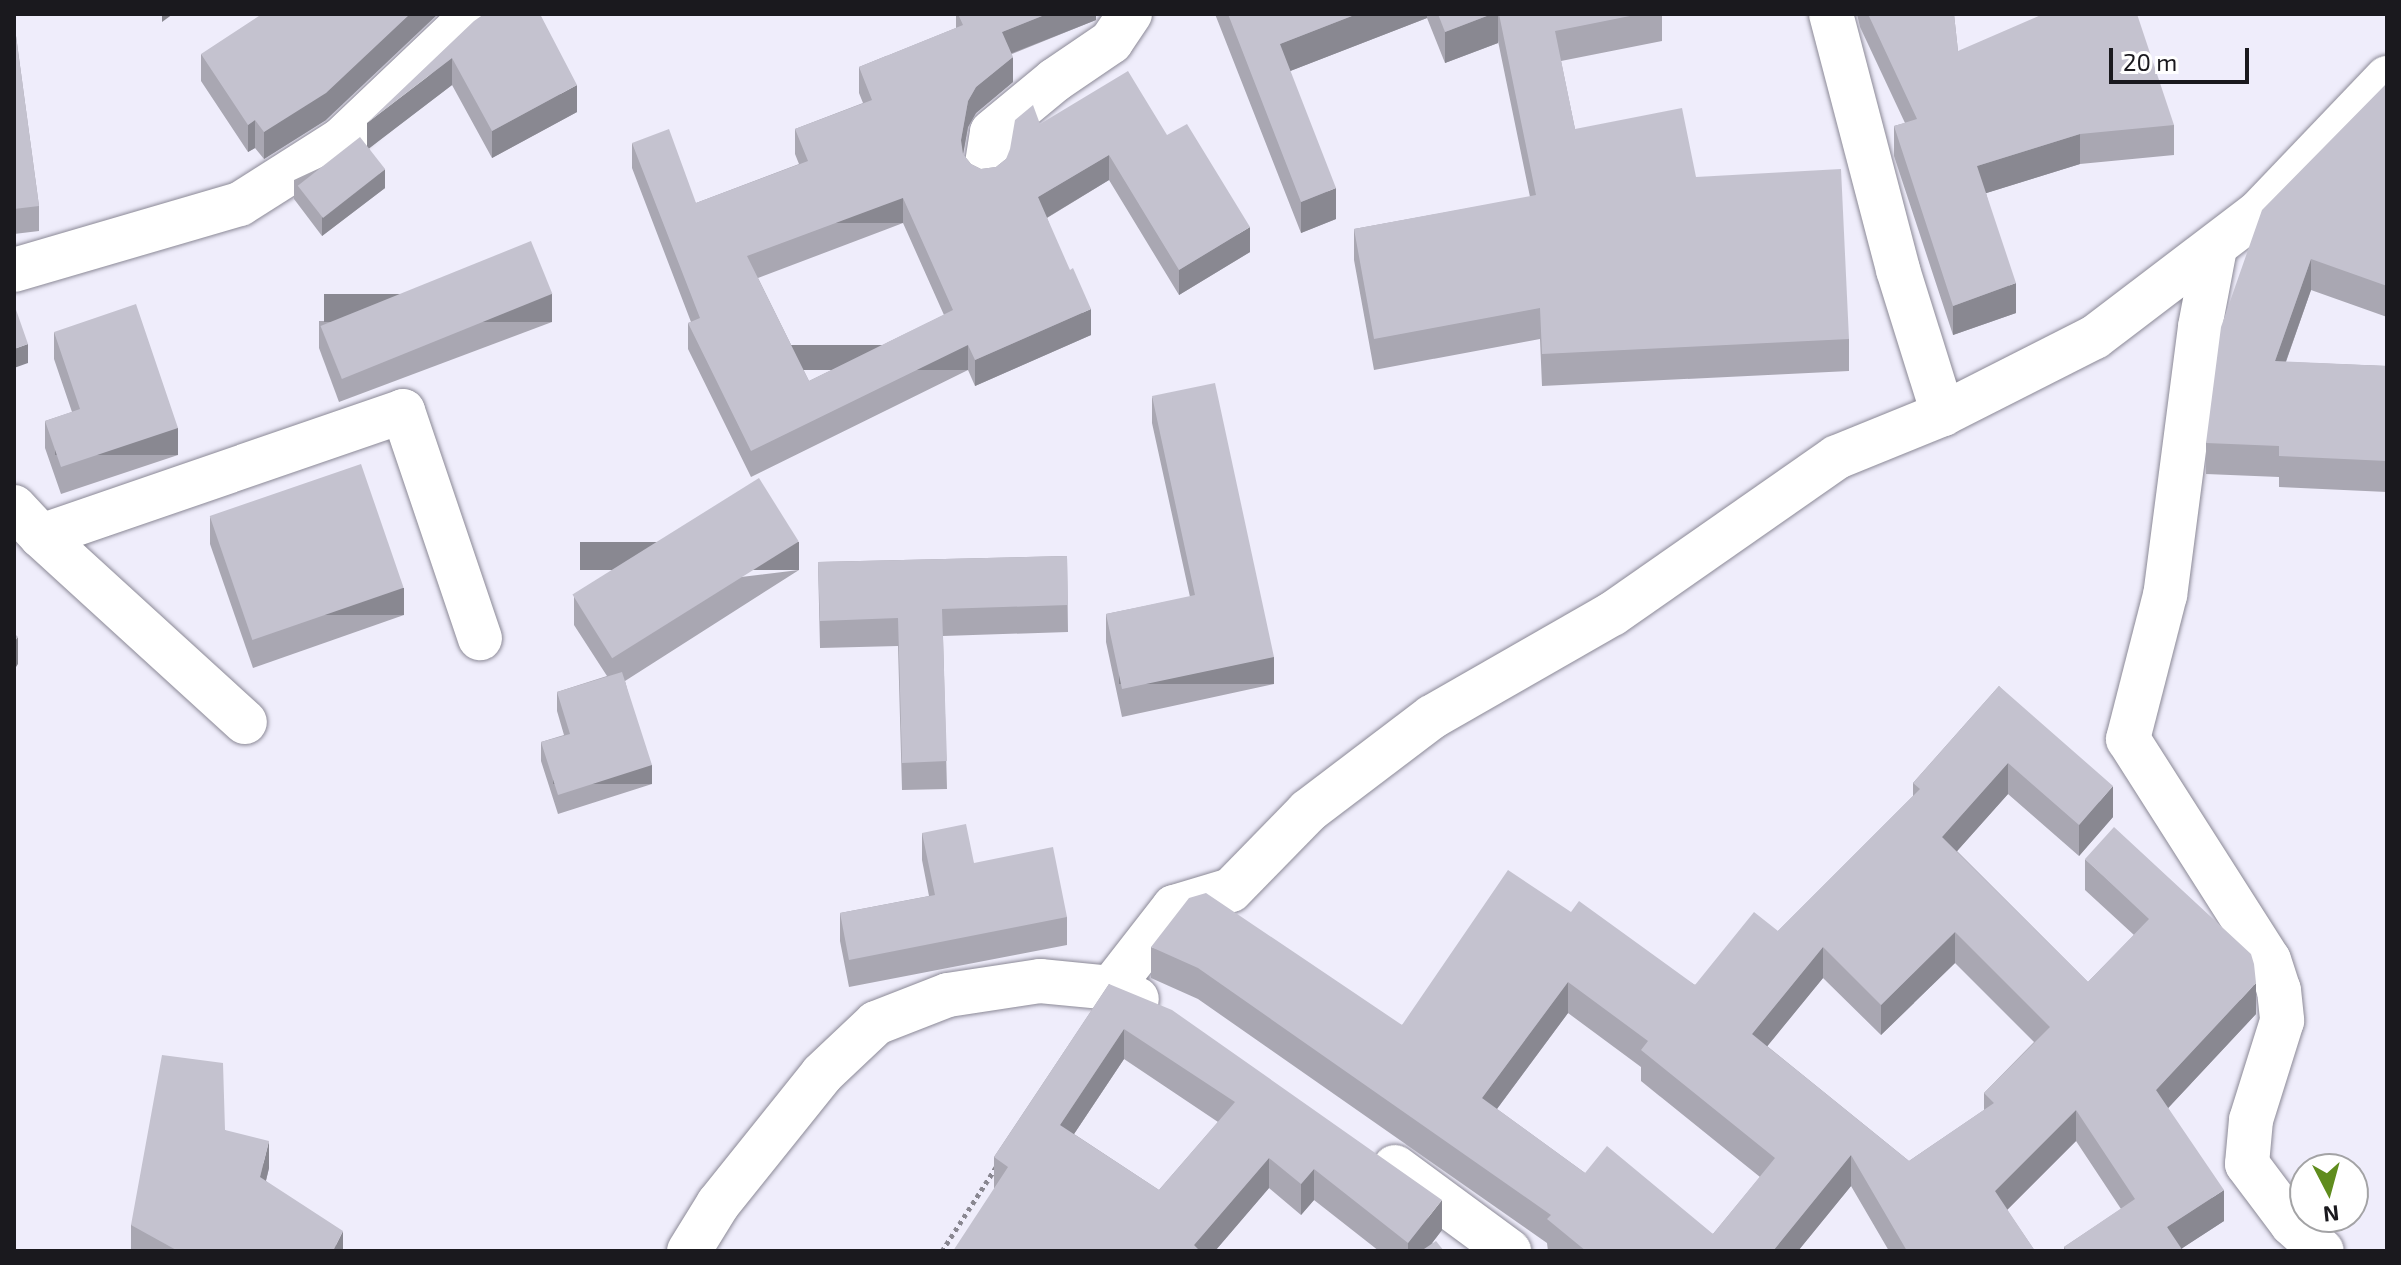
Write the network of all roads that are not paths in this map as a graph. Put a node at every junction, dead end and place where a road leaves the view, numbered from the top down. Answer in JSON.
{"nodes":[{"id":1,"x":483,"y":14,"type":"edge"},
{"id":2,"x":1130,"y":14,"type":"edge"},
{"id":3,"x":1831,"y":14,"type":"edge"},
{"id":4,"x":2387,"y":78,"type":"edge"},
{"id":5,"x":986,"y":170,"type":"edge"},
{"id":6,"x":2215,"y":248,"type":"junction"},
{"id":7,"x":14,"y":270,"type":"edge"},
{"id":8,"x":1943,"y":414,"type":"junction"},
{"id":9,"x":27,"y":522,"type":"edge"},
{"id":10,"x":480,"y":638,"type":"dead end"},
{"id":11,"x":245,"y":722,"type":"dead end"},
{"id":12,"x":1111,"y":988,"type":"junction"},
{"id":13,"x":1169,"y":1012,"type":"edge"},
{"id":14,"x":1366,"y":1147,"type":"edge"},
{"id":15,"x":689,"y":1251,"type":"edge"},
{"id":16,"x":1509,"y":1251,"type":"edge"},
{"id":17,"x":2322,"y":1251,"type":"edge"}],
"edges":[{"from":1,"to":7,"type":"street"},
{"from":2,"to":5,"type":"street"},
{"from":3,"to":8,"type":"street"},
{"from":4,"to":6,"type":"street"},
{"from":6,"to":8,"type":"street"},
{"from":6,"to":17,"type":"street"},
{"from":8,"to":12,"type":"street"},
{"from":9,"to":10,"type":"street"},
{"from":9,"to":11,"type":"street"},
{"from":12,"to":13,"type":"street"},
{"from":12,"to":15,"type":"street"},
{"from":14,"to":16,"type":"street"}]}
